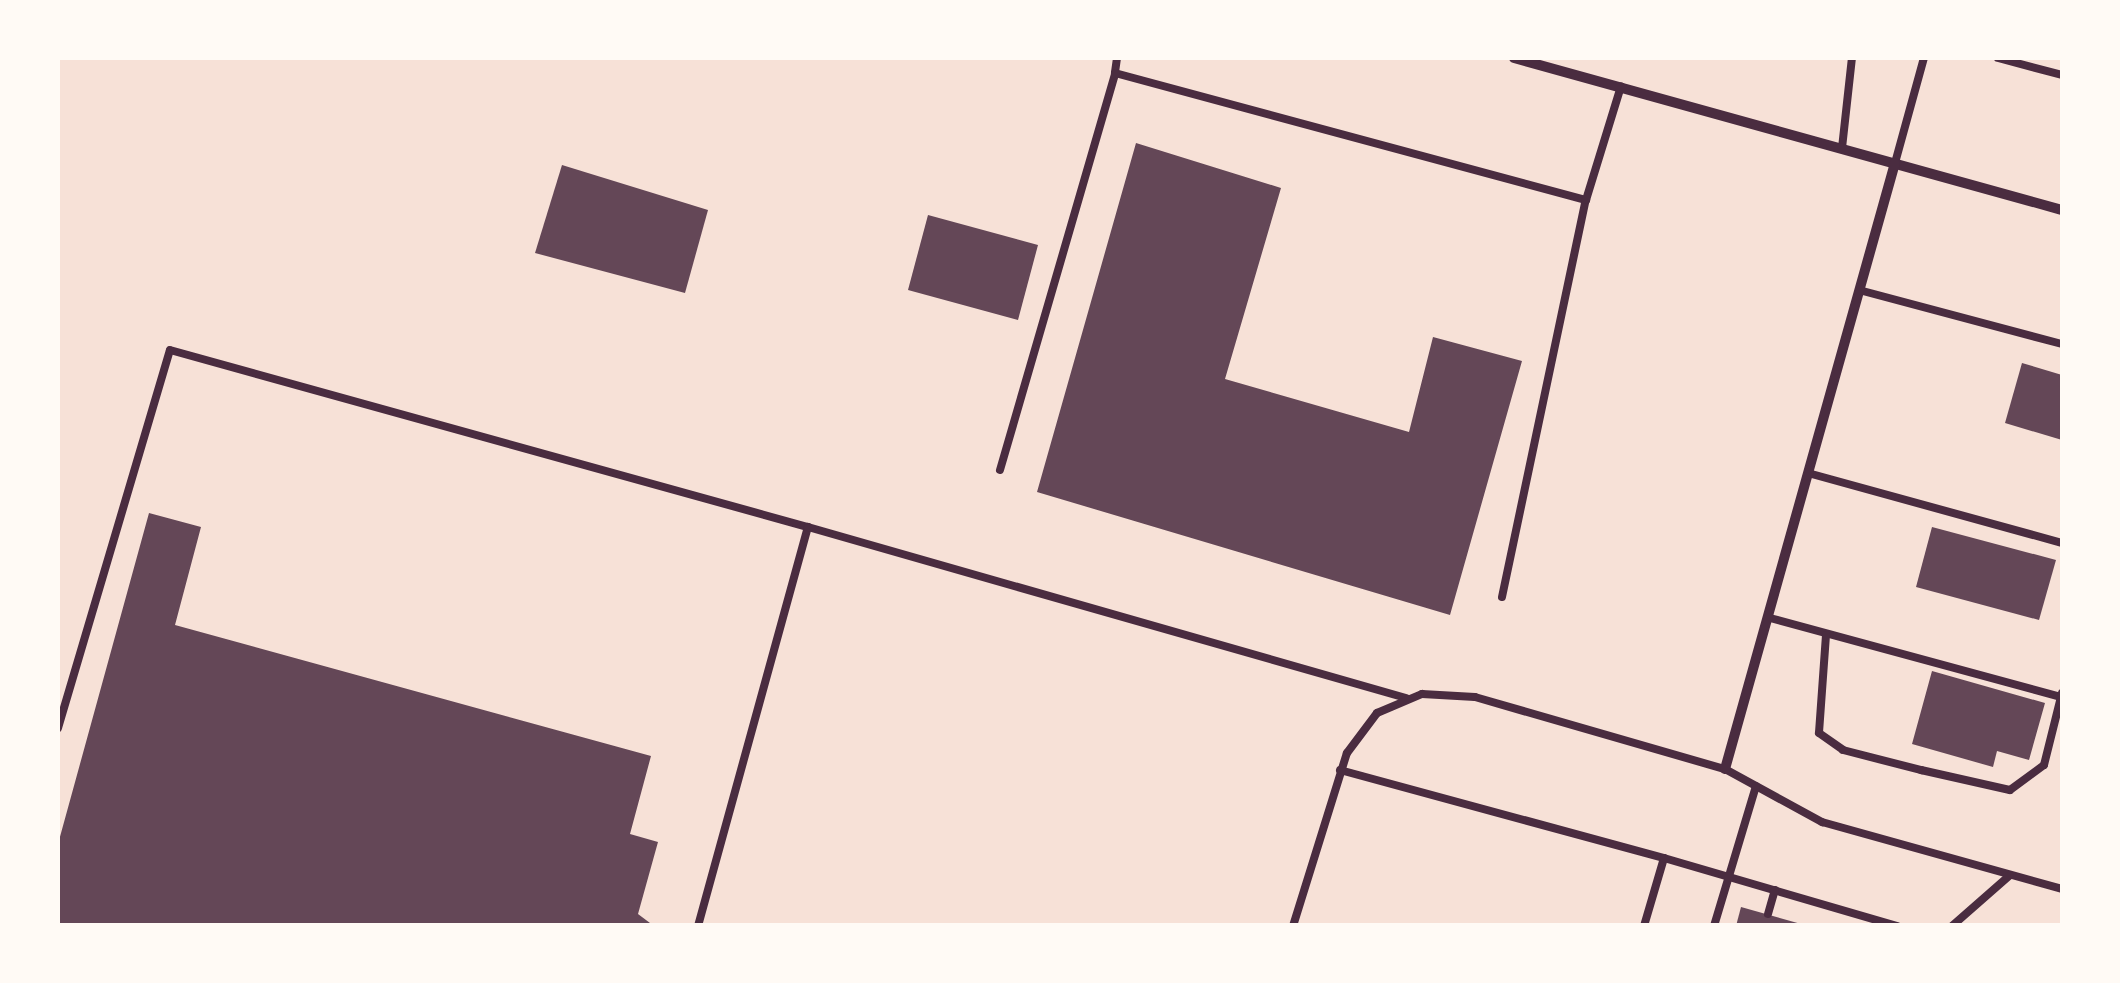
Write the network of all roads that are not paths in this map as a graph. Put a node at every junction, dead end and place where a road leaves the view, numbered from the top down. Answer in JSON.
{"nodes":[{"id":1,"x":1116,"y":58,"type":"edge"},
{"id":2,"x":1514,"y":58,"type":"edge"},
{"id":3,"x":1852,"y":58,"type":"edge"},
{"id":4,"x":1924,"y":58,"type":"edge"},
{"id":5,"x":1998,"y":58,"type":"edge"},
{"id":6,"x":2021,"y":61,"type":"edge"},
{"id":7,"x":1114,"y":73,"type":"junction"},
{"id":8,"x":2062,"y":75,"type":"edge"},
{"id":9,"x":1621,"y":86,"type":"junction"},
{"id":10,"x":1842,"y":148,"type":"junction"},
{"id":11,"x":1895,"y":162,"type":"junction"},
{"id":12,"x":1586,"y":200,"type":"junction"},
{"id":13,"x":2062,"y":210,"type":"edge"},
{"id":14,"x":1859,"y":290,"type":"junction"},
{"id":15,"x":2062,"y":344,"type":"edge"},
{"id":16,"x":1000,"y":470,"type":"dead end"},
{"id":17,"x":1808,"y":473,"type":"junction"},
{"id":18,"x":808,"y":527,"type":"junction"},
{"id":19,"x":2062,"y":544,"type":"edge"},
{"id":20,"x":1502,"y":597,"type":"dead end"},
{"id":21,"x":1770,"y":618,"type":"junction"},
{"id":22,"x":1826,"y":635,"type":"junction"},
{"id":23,"x":2062,"y":695,"type":"edge"},
{"id":24,"x":1406,"y":698,"type":"junction"},
{"id":25,"x":58,"y":728,"type":"edge"},
{"id":26,"x":1725,"y":769,"type":"junction"},
{"id":27,"x":1340,"y":770,"type":"junction"},
{"id":28,"x":1756,"y":786,"type":"junction"},
{"id":29,"x":1664,"y":858,"type":"junction"},
{"id":30,"x":2010,"y":875,"type":"junction"},
{"id":31,"x":1727,"y":877,"type":"junction"},
{"id":32,"x":1775,"y":890,"type":"junction"},
{"id":33,"x":2062,"y":890,"type":"edge"},
{"id":34,"x":1851,"y":912,"type":"junction"},
{"id":35,"x":1768,"y":914,"type":"dead end"},
{"id":36,"x":1887,"y":924,"type":"edge"},
{"id":37,"x":698,"y":926,"type":"edge"},
{"id":38,"x":1293,"y":926,"type":"edge"},
{"id":39,"x":1644,"y":926,"type":"edge"},
{"id":40,"x":1714,"y":926,"type":"edge"},
{"id":41,"x":1847,"y":926,"type":"edge"},
{"id":42,"x":1898,"y":926,"type":"edge"},
{"id":43,"x":1952,"y":926,"type":"edge"}],
"edges":[{"from":1,"to":7,"type":"lane"},
{"from":2,"to":9,"type":"street"},
{"from":3,"to":10,"type":"lane"},
{"from":4,"to":11,"type":"lane"},
{"from":5,"to":6,"type":"lane"},
{"from":6,"to":8,"type":"lane"},
{"from":7,"to":12,"type":"lane"},
{"from":7,"to":16,"type":"lane"},
{"from":9,"to":10,"type":"street"},
{"from":9,"to":12,"type":"lane"},
{"from":10,"to":11,"type":"street"},
{"from":11,"to":13,"type":"street"},
{"from":11,"to":14,"type":"street"},
{"from":12,"to":20,"type":"lane"},
{"from":14,"to":15,"type":"lane"},
{"from":14,"to":17,"type":"street"},
{"from":17,"to":19,"type":"lane"},
{"from":17,"to":21,"type":"street"},
{"from":18,"to":24,"type":"lane"},
{"from":18,"to":25,"type":"lane"},
{"from":18,"to":37,"type":"lane"},
{"from":21,"to":22,"type":"lane"},
{"from":21,"to":26,"type":"street"},
{"from":22,"to":23,"type":"lane"},
{"from":22,"to":23,"type":"lane"},
{"from":24,"to":26,"type":"lane"},
{"from":24,"to":27,"type":"lane"},
{"from":26,"to":28,"type":"lane"},
{"from":27,"to":29,"type":"lane"},
{"from":27,"to":38,"type":"lane"},
{"from":28,"to":30,"type":"lane"},
{"from":28,"to":31,"type":"lane"},
{"from":29,"to":31,"type":"lane"},
{"from":29,"to":39,"type":"lane"},
{"from":30,"to":33,"type":"lane"},
{"from":30,"to":43,"type":"lane"},
{"from":31,"to":32,"type":"lane"},
{"from":31,"to":40,"type":"lane"},
{"from":32,"to":34,"type":"lane"},
{"from":32,"to":35,"type":"lane"},
{"from":34,"to":36,"type":"lane"},
{"from":34,"to":41,"type":"lane"},
{"from":36,"to":42,"type":"lane"}]}
